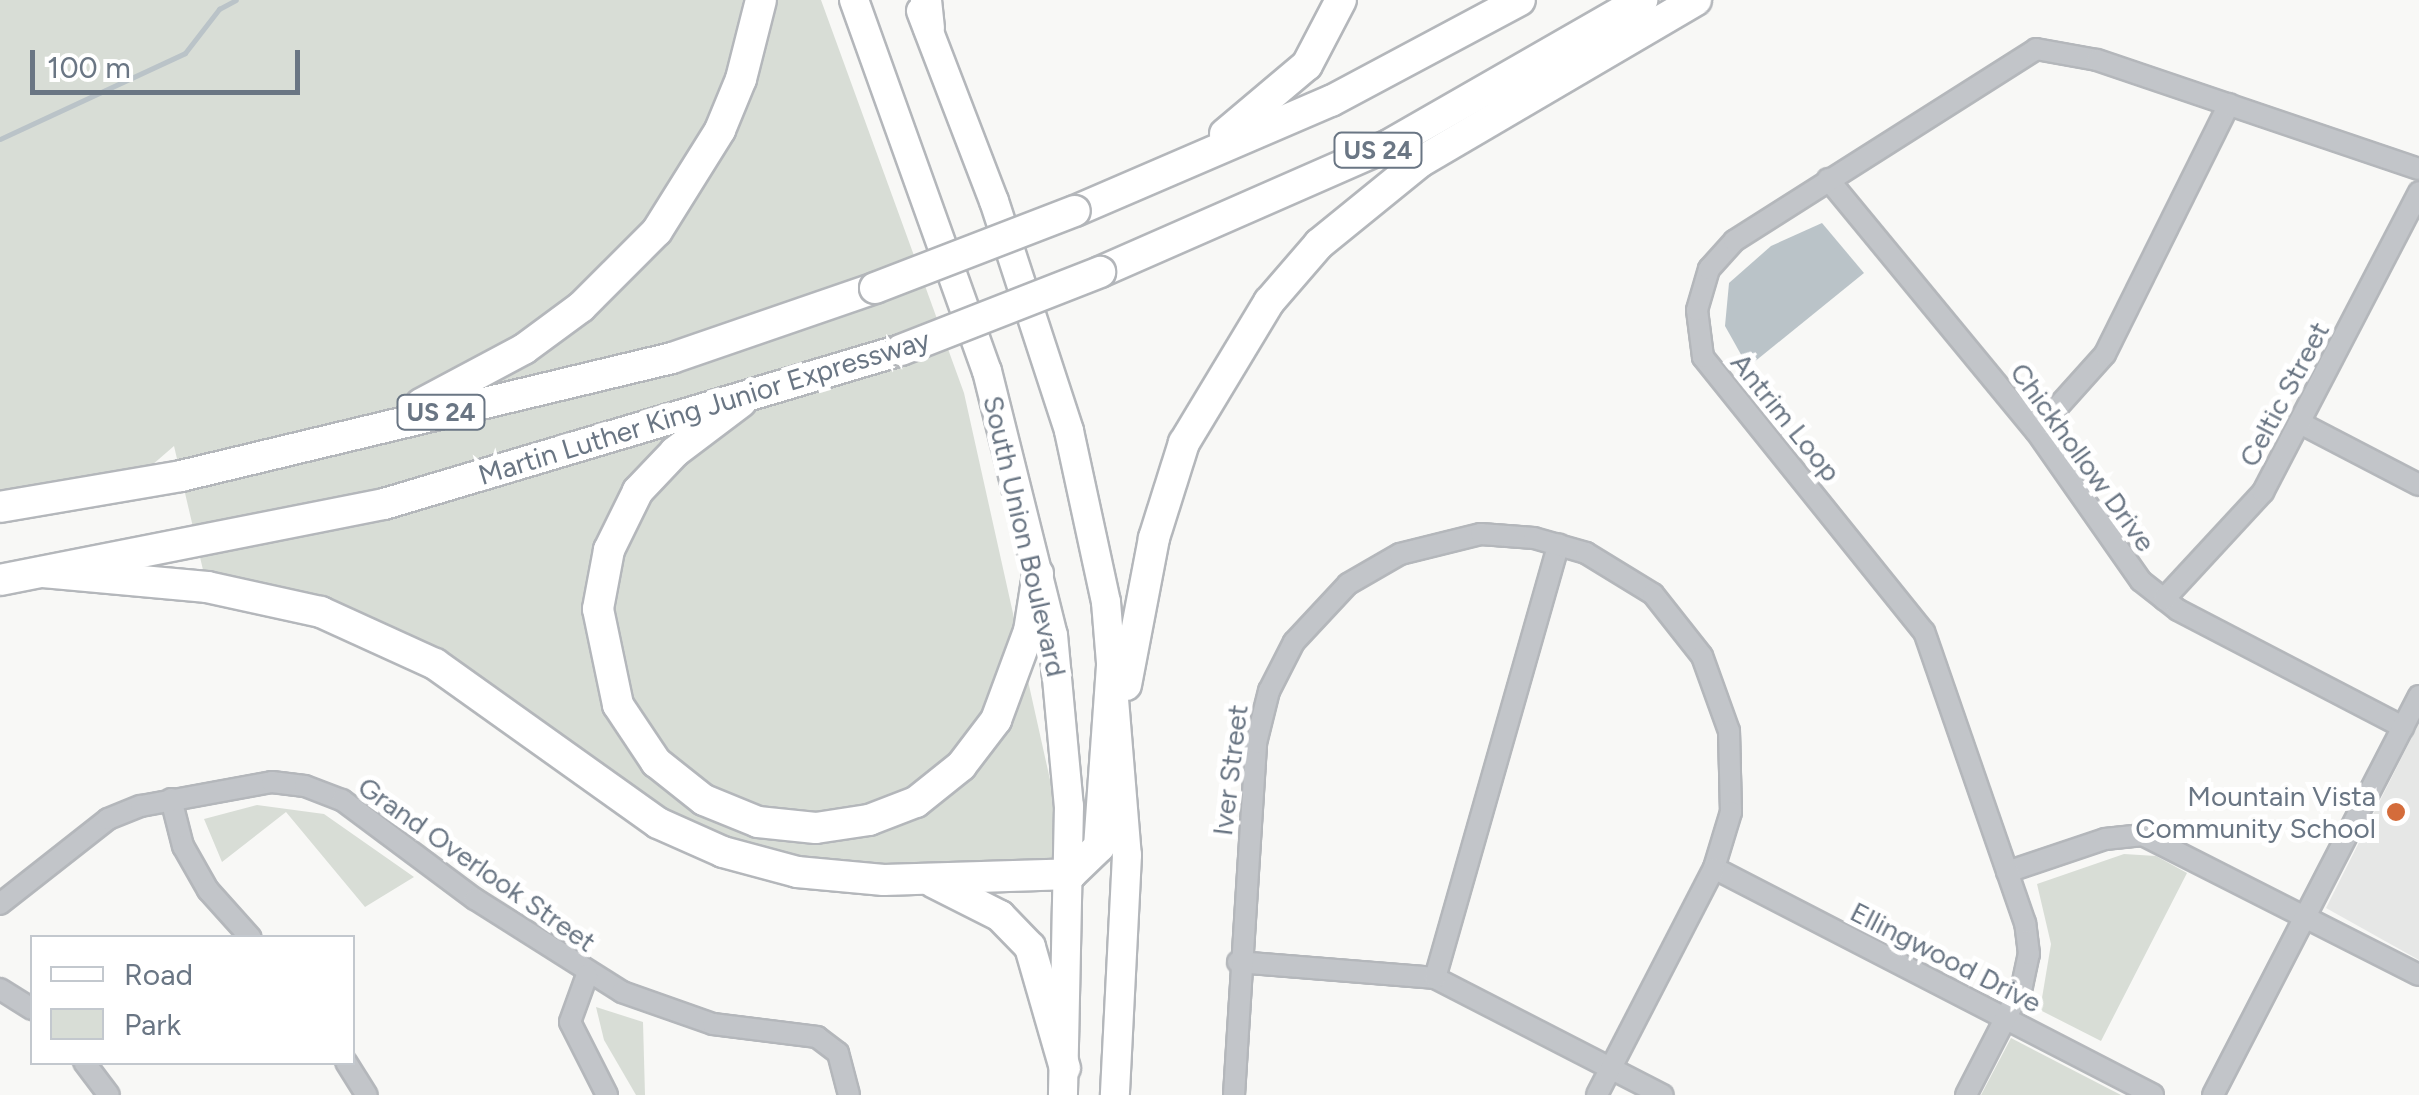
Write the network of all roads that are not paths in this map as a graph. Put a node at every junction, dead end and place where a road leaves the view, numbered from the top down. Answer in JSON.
{"nodes":[{"id":1,"x":760,"y":0,"type":"edge"},
{"id":2,"x":854,"y":0,"type":"edge"},
{"id":3,"x":916,"y":0,"type":"edge"},
{"id":4,"x":1340,"y":0,"type":"edge"},
{"id":5,"x":1520,"y":0,"type":"edge"},
{"id":6,"x":1642,"y":0,"type":"edge"},
{"id":7,"x":1696,"y":0,"type":"edge"},
{"id":8,"x":927,"y":14,"type":"edge"},
{"id":9,"x":2229,"y":104,"type":"junction"},
{"id":10,"x":2419,"y":169,"type":"edge"},
{"id":11,"x":1165,"y":175,"type":"junction"},
{"id":12,"x":1828,"y":180,"type":"junction"},
{"id":13,"x":2419,"y":192,"type":"edge"},
{"id":14,"x":741,"y":402,"type":"junction"},
{"id":15,"x":2302,"y":424,"type":"junction"},
{"id":16,"x":373,"y":428,"type":"junction"},
{"id":17,"x":2036,"y":431,"type":"junction"},
{"id":18,"x":2419,"y":485,"type":"edge"},
{"id":19,"x":0,"y":507,"type":"edge"},
{"id":20,"x":1560,"y":544,"type":"junction"},
{"id":21,"x":43,"y":572,"type":"junction"},
{"id":22,"x":1038,"y":574,"type":"junction"},
{"id":23,"x":0,"y":580,"type":"edge"},
{"id":24,"x":2164,"y":599,"type":"junction"},
{"id":25,"x":1113,"y":653,"type":"junction"},
{"id":26,"x":2419,"y":696,"type":"edge"},
{"id":27,"x":1120,"y":713,"type":"junction"},
{"id":28,"x":2403,"y":728,"type":"junction"},
{"id":29,"x":171,"y":800,"type":"junction"},
{"id":30,"x":1714,"y":868,"type":"junction"},
{"id":31,"x":2006,"y":872,"type":"junction"},
{"id":32,"x":1071,"y":874,"type":"junction"},
{"id":33,"x":925,"y":879,"type":"junction"},
{"id":34,"x":0,"y":904,"type":"edge"},
{"id":35,"x":2307,"y":916,"type":"junction"},
{"id":36,"x":248,"y":935,"type":"edge"},
{"id":37,"x":1238,"y":962,"type":"junction"},
{"id":38,"x":587,"y":975,"type":"junction"},
{"id":39,"x":2419,"y":975,"type":"edge"},
{"id":40,"x":1435,"y":978,"type":"junction"},
{"id":41,"x":0,"y":988,"type":"edge"},
{"id":42,"x":30,"y":1008,"type":"edge"},
{"id":43,"x":2005,"y":1018,"type":"junction"},
{"id":44,"x":86,"y":1065,"type":"edge"},
{"id":45,"x":348,"y":1065,"type":"edge"},
{"id":46,"x":1611,"y":1068,"type":"junction"},
{"id":47,"x":1064,"y":1082,"type":"edge"},
{"id":48,"x":109,"y":1095,"type":"edge"},
{"id":49,"x":367,"y":1095,"type":"edge"},
{"id":50,"x":608,"y":1095,"type":"edge"},
{"id":51,"x":849,"y":1095,"type":"edge"},
{"id":52,"x":1115,"y":1095,"type":"edge"},
{"id":53,"x":1234,"y":1095,"type":"edge"},
{"id":54,"x":1598,"y":1095,"type":"edge"},
{"id":55,"x":1664,"y":1095,"type":"edge"},
{"id":56,"x":1966,"y":1095,"type":"edge"},
{"id":57,"x":2153,"y":1095,"type":"edge"},
{"id":58,"x":2213,"y":1095,"type":"edge"}],
"edges":[{"from":1,"to":16,"type":"highway"},
{"from":2,"to":22,"type":"main road","name":"South Union Boulevard"},
{"from":3,"to":8,"type":"main road"},
{"from":4,"to":11,"type":"highway"},
{"from":5,"to":11,"type":"highway","name":"Martin Luther King Junior Expressway","number":"US 24"},
{"from":6,"to":14,"type":"highway","name":"Martin Luther King Junior Expressway","number":"US 24","bridge":true},
{"from":7,"to":27,"type":"highway"},
{"from":8,"to":25,"type":"main road"},
{"from":9,"to":10,"type":"street","name":"Antrim Loop"},
{"from":9,"to":12,"type":"street","name":"Antrim Loop"},
{"from":9,"to":17,"type":"street"},
{"from":11,"to":16,"type":"highway","name":"Martin Luther King Junior Expressway","number":"US 24","bridge":true},
{"from":12,"to":17,"type":"street","name":"Chickhollow Drive"},
{"from":12,"to":31,"type":"street","name":"Antrim Loop"},
{"from":13,"to":15,"type":"street","name":"Celtic Street"},
{"from":14,"to":21,"type":"highway","name":"Martin Luther King Junior Expressway","number":"US 24"},
{"from":14,"to":22,"type":"highway"},
{"from":15,"to":18,"type":"street"},
{"from":15,"to":24,"type":"street","name":"Celtic Street"},
{"from":16,"to":19,"type":"highway","name":"Martin Luther King Junior Expressway","number":"US 24"},
{"from":17,"to":24,"type":"street","name":"Chickhollow Drive"},
{"from":20,"to":30,"type":"street","name":"Iver Street"},
{"from":20,"to":37,"type":"street","name":"Iver Street"},
{"from":20,"to":40,"type":"street"},
{"from":21,"to":23,"type":"highway","name":"Martin Luther King Junior Expressway","number":"US 24"},
{"from":21,"to":33,"type":"highway"},
{"from":22,"to":32,"type":"main road","name":"South Union Boulevard"},
{"from":24,"to":28,"type":"street","name":"Chickhollow Drive"},
{"from":25,"to":27,"type":"main road"},
{"from":25,"to":32,"type":"highway"},
{"from":26,"to":28,"type":"street"},
{"from":27,"to":52,"type":"main road"},
{"from":28,"to":35,"type":"street"},
{"from":29,"to":34,"type":"street","name":"Grand Overlook Street"},
{"from":29,"to":36,"type":"street"},
{"from":29,"to":38,"type":"street","name":"Grand Overlook Street"},
{"from":30,"to":43,"type":"street","name":"Ellingwood Drive"},
{"from":30,"to":46,"type":"street","name":"Iver Street"},
{"from":31,"to":35,"type":"street"},
{"from":31,"to":43,"type":"street","name":"Antrim Loop"},
{"from":32,"to":33,"type":"highway"},
{"from":32,"to":47,"type":"main road","name":"South Union Boulevard"},
{"from":33,"to":47,"type":"highway"},
{"from":35,"to":39,"type":"street"},
{"from":35,"to":58,"type":"street"},
{"from":37,"to":40,"type":"street"},
{"from":37,"to":53,"type":"street","name":"Iver Street"},
{"from":38,"to":50,"type":"street"},
{"from":38,"to":51,"type":"street","name":"Grand Overlook Street"},
{"from":40,"to":46,"type":"street"},
{"from":41,"to":42,"type":"street"},
{"from":43,"to":56,"type":"street","name":"Antrim Loop"},
{"from":43,"to":57,"type":"street","name":"Ellingwood Drive"},
{"from":44,"to":48,"type":"street"},
{"from":45,"to":49,"type":"street"},
{"from":46,"to":54,"type":"street","name":"Iver Street"},
{"from":46,"to":55,"type":"street"}]}
